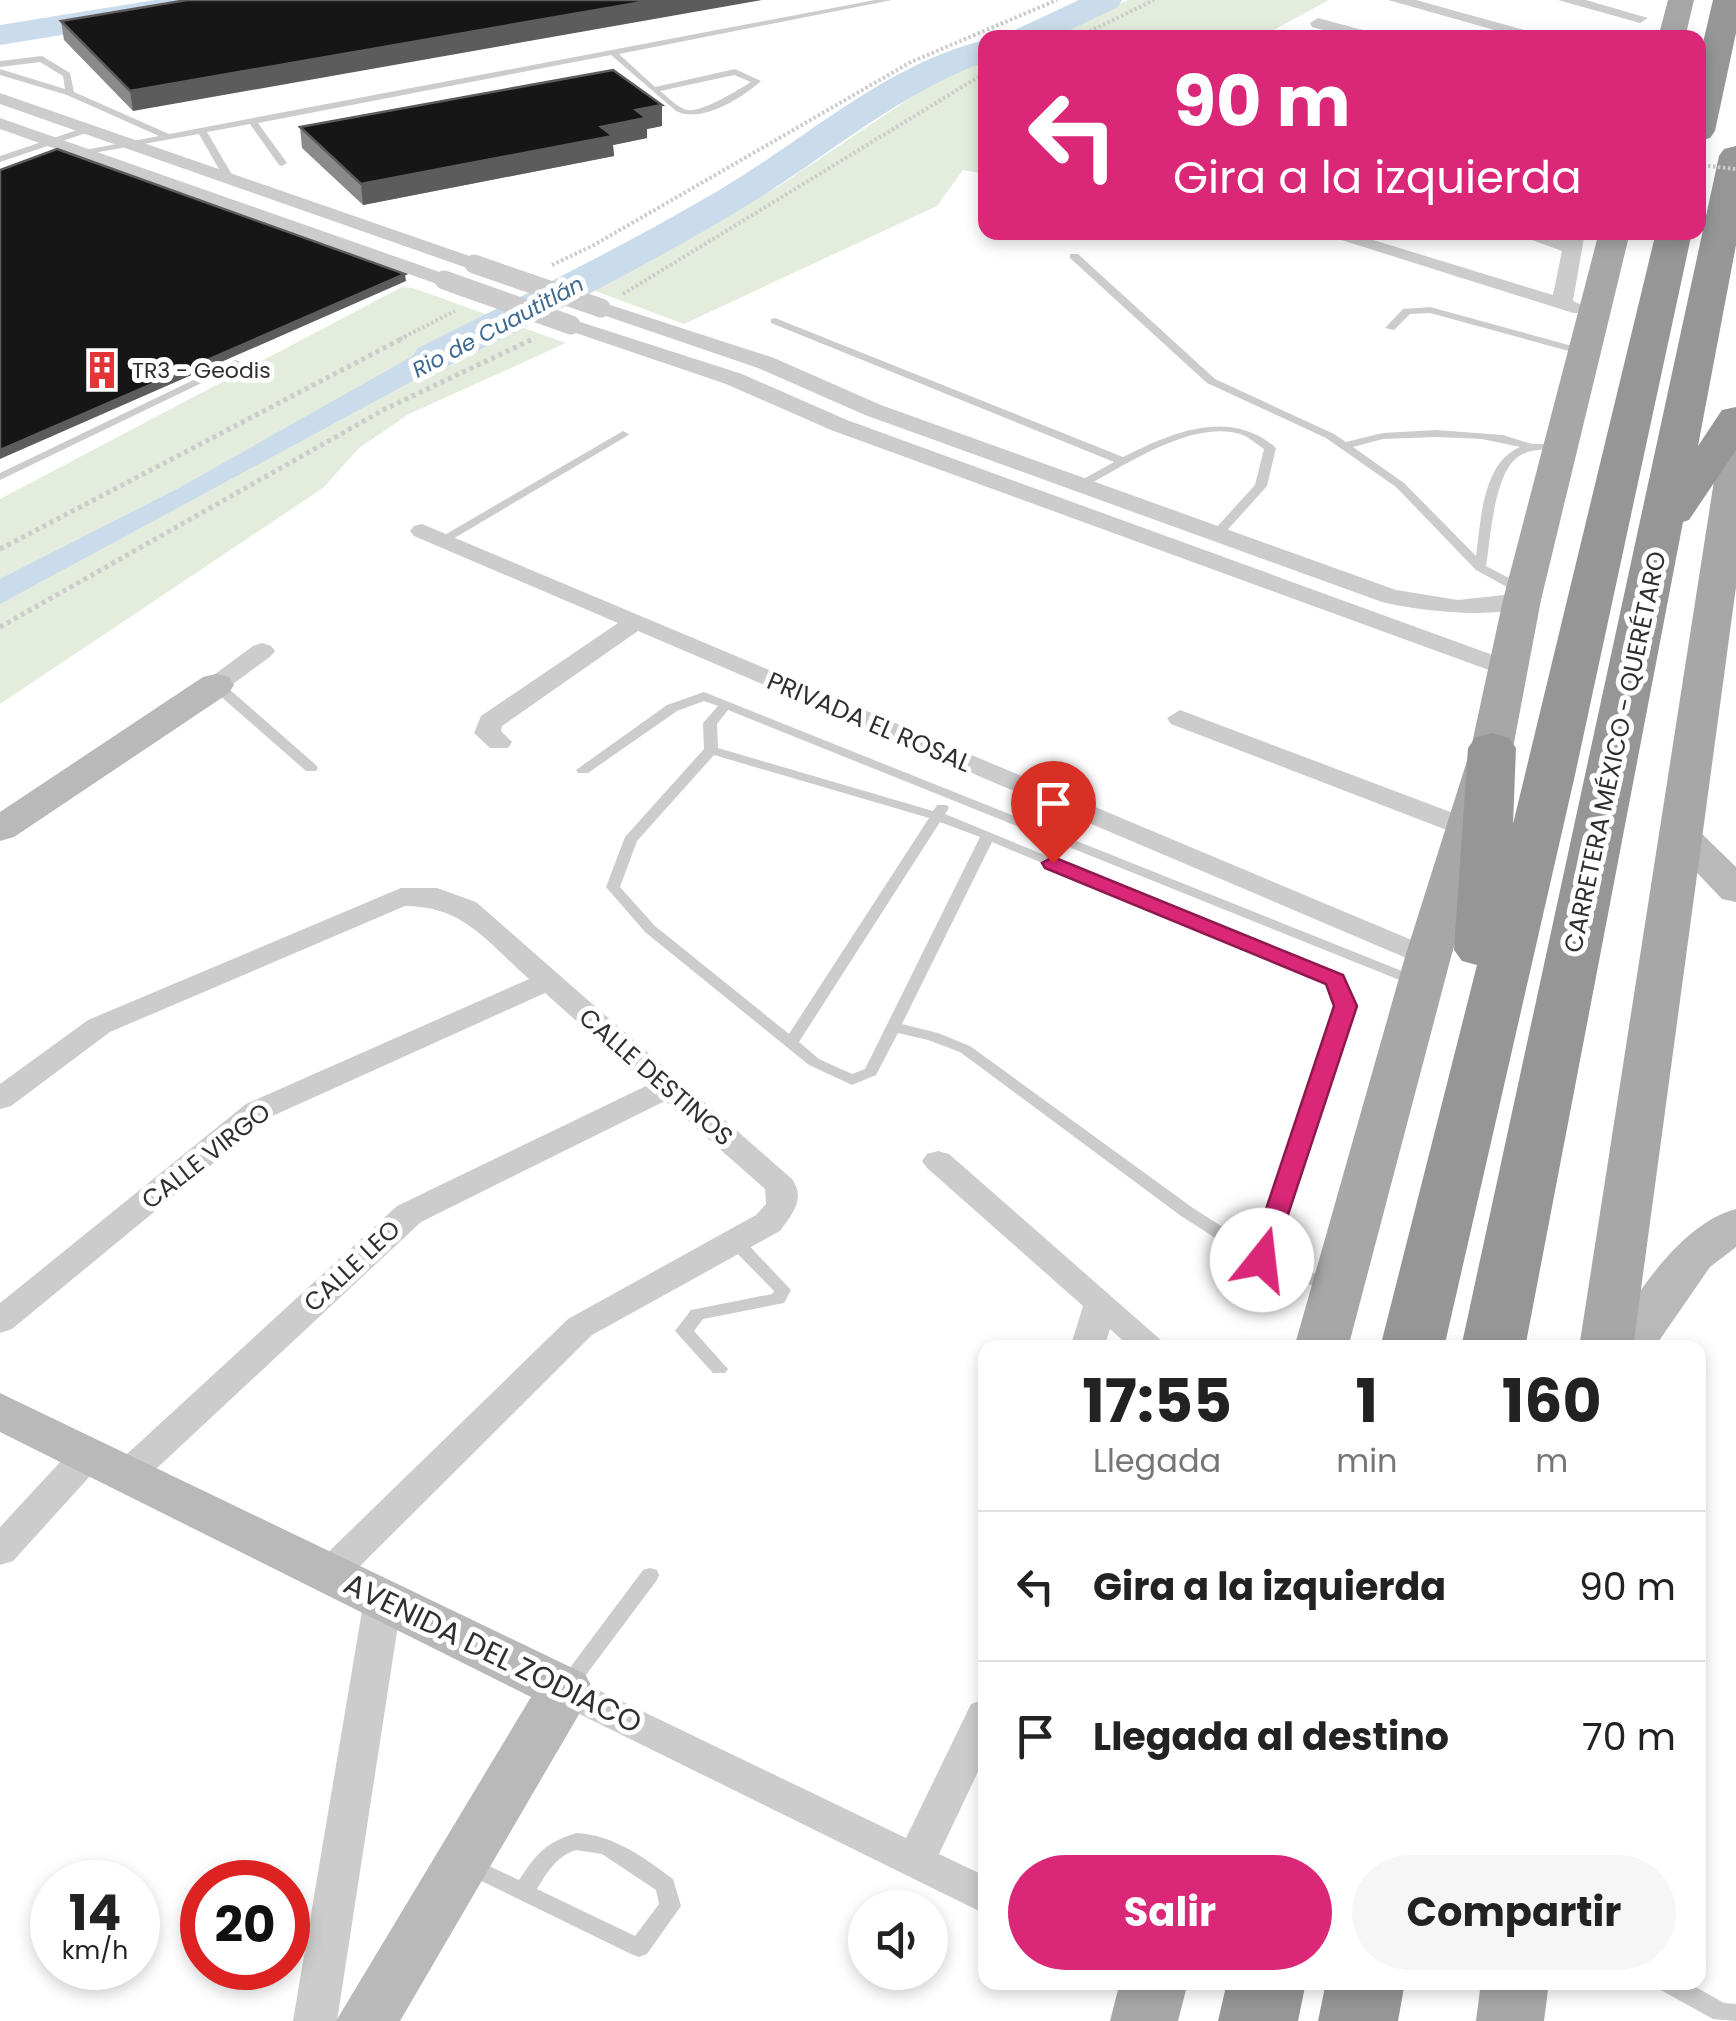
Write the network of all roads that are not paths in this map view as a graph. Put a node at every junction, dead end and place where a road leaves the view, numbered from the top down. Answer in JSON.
{"nodes":[{"id":1,"x":888,"y":0,"type":"edge"},
{"id":2,"x":1396,"y":0,"type":"edge"},
{"id":3,"x":1566,"y":0,"type":"edge"},
{"id":4,"x":1682,"y":0,"type":"edge"},
{"id":5,"x":1728,"y":0,"type":"edge"},
{"id":6,"x":1642,"y":9,"type":"edge"},
{"id":7,"x":1318,"y":24,"type":"dead end"},
{"id":8,"x":1341,"y":30,"type":"edge"},
{"id":9,"x":1514,"y":30,"type":"edge"},
{"id":10,"x":1673,"y":30,"type":"edge"},
{"id":11,"x":612,"y":52,"type":"junction"},
{"id":12,"x":0,"y":68,"type":"edge"},
{"id":13,"x":656,"y":89,"type":"junction"},
{"id":14,"x":70,"y":93,"type":"junction"},
{"id":15,"x":1706,"y":96,"type":"edge"},
{"id":16,"x":0,"y":98,"type":"edge"},
{"id":17,"x":251,"y":120,"type":"junction"},
{"id":18,"x":0,"y":123,"type":"edge"},
{"id":19,"x":89,"y":130,"type":"junction"},
{"id":20,"x":201,"y":130,"type":"junction"},
{"id":21,"x":166,"y":136,"type":"junction"},
{"id":22,"x":50,"y":141,"type":"junction"},
{"id":23,"x":129,"y":143,"type":"junction"},
{"id":24,"x":85,"y":153,"type":"junction"},
{"id":25,"x":1736,"y":156,"type":"edge"},
{"id":26,"x":0,"y":159,"type":"edge"},
{"id":27,"x":282,"y":163,"type":"dead end"},
{"id":28,"x":229,"y":178,"type":"junction"},
{"id":29,"x":1347,"y":240,"type":"edge"},
{"id":30,"x":1574,"y":240,"type":"edge"},
{"id":31,"x":1612,"y":240,"type":"edge"},
{"id":32,"x":1672,"y":240,"type":"edge"},
{"id":33,"x":1074,"y":256,"type":"dead end"},
{"id":34,"x":776,"y":321,"type":"dead end"},
{"id":35,"x":1579,"y":323,"type":"junction"},
{"id":36,"x":1390,"y":328,"type":"dead end"},
{"id":37,"x":236,"y":363,"type":"dead end"},
{"id":38,"x":1736,"y":420,"type":"edge"},
{"id":39,"x":930,"y":430,"type":"junction"},
{"id":40,"x":623,"y":434,"type":"dead end"},
{"id":41,"x":1345,"y":446,"type":"junction"},
{"id":42,"x":899,"y":447,"type":"junction"},
{"id":43,"x":1544,"y":447,"type":"junction"},
{"id":44,"x":1736,"y":455,"type":"edge"},
{"id":45,"x":1125,"y":462,"type":"junction"},
{"id":46,"x":0,"y":476,"type":"edge"},
{"id":47,"x":1082,"y":484,"type":"junction"},
{"id":48,"x":1172,"y":518,"type":"junction"},
{"id":49,"x":1660,"y":530,"type":"junction"},
{"id":50,"x":1218,"y":533,"type":"junction"},
{"id":51,"x":432,"y":535,"type":"joint"},
{"id":52,"x":1145,"y":536,"type":"junction"},
{"id":53,"x":1249,"y":544,"type":"junction"},
{"id":54,"x":1222,"y":564,"type":"junction"},
{"id":55,"x":1480,"y":567,"type":"junction"},
{"id":56,"x":1523,"y":596,"type":"junction"},
{"id":57,"x":1422,"y":604,"type":"junction"},
{"id":58,"x":634,"y":623,"type":"junction"},
{"id":59,"x":1394,"y":627,"type":"junction"},
{"id":60,"x":262,"y":651,"type":"dead end"},
{"id":61,"x":1506,"y":668,"type":"junction"},
{"id":62,"x":216,"y":685,"type":"junction"},
{"id":63,"x":726,"y":705,"type":"junction"},
{"id":64,"x":1180,"y":718,"type":"dead end"},
{"id":65,"x":499,"y":742,"type":"dead end"},
{"id":66,"x":1492,"y":748,"type":"junction"},
{"id":67,"x":711,"y":750,"type":"junction"},
{"id":68,"x":310,"y":768,"type":"dead end"},
{"id":69,"x":583,"y":770,"type":"dead end"},
{"id":70,"x":950,"y":797,"type":"junction"},
{"id":71,"x":937,"y":816,"type":"junction"},
{"id":72,"x":1468,"y":828,"type":"junction"},
{"id":73,"x":0,"y":829,"type":"edge"},
{"id":74,"x":988,"y":836,"type":"junction"},
{"id":75,"x":1683,"y":837,"type":"junction"},
{"id":76,"x":1736,"y":890,"type":"edge"},
{"id":77,"x":1424,"y":970,"type":"junction"},
{"id":78,"x":546,"y":982,"type":"junction"},
{"id":79,"x":894,"y":1027,"type":"junction"},
{"id":80,"x":790,"y":1043,"type":"junction"},
{"id":81,"x":1474,"y":1078,"type":"junction"},
{"id":82,"x":668,"y":1086,"type":"junction"},
{"id":83,"x":0,"y":1099,"type":"edge"},
{"id":84,"x":938,"y":1162,"type":"dead end"},
{"id":85,"x":1736,"y":1224,"type":"edge"},
{"id":86,"x":735,"y":1241,"type":"junction"},
{"id":87,"x":1262,"y":1260,"type":"junction"},
{"id":88,"x":1337,"y":1288,"type":"junction"},
{"id":89,"x":1101,"y":1302,"type":"junction"},
{"id":90,"x":0,"y":1321,"type":"edge"},
{"id":91,"x":1089,"y":1340,"type":"edge"},
{"id":92,"x":1144,"y":1340,"type":"edge"},
{"id":93,"x":1323,"y":1340,"type":"edge"},
{"id":94,"x":1414,"y":1340,"type":"edge"},
{"id":95,"x":1496,"y":1340,"type":"edge"},
{"id":96,"x":1607,"y":1340,"type":"edge"},
{"id":97,"x":1634,"y":1340,"type":"edge"},
{"id":98,"x":719,"y":1370,"type":"dead end"},
{"id":99,"x":0,"y":1411,"type":"edge"},
{"id":100,"x":108,"y":1464,"type":"junction"},
{"id":101,"x":0,"y":1551,"type":"edge"},
{"id":102,"x":330,"y":1573,"type":"junction"},
{"id":103,"x":650,"y":1575,"type":"dead end"},
{"id":104,"x":384,"y":1600,"type":"junction"},
{"id":105,"x":565,"y":1689,"type":"junction"},
{"id":106,"x":978,"y":1730,"type":"edge"},
{"id":107,"x":462,"y":1862,"type":"junction"},
{"id":108,"x":915,"y":1862,"type":"junction"},
{"id":109,"x":524,"y":1892,"type":"junction"},
{"id":110,"x":978,"y":1893,"type":"edge"},
{"id":111,"x":1152,"y":1990,"type":"edge"},
{"id":112,"x":1264,"y":1990,"type":"edge"},
{"id":113,"x":1364,"y":1990,"type":"edge"},
{"id":114,"x":1515,"y":1990,"type":"edge"},
{"id":115,"x":1683,"y":1990,"type":"edge"},
{"id":116,"x":1728,"y":2012,"type":"edge"},
{"id":117,"x":315,"y":2021,"type":"edge"},
{"id":118,"x":367,"y":2021,"type":"edge"},
{"id":119,"x":1144,"y":2021,"type":"edge"},
{"id":120,"x":1258,"y":2021,"type":"edge"},
{"id":121,"x":1358,"y":2021,"type":"edge"},
{"id":122,"x":1510,"y":2021,"type":"edge"}],
"edges":[{"from":1,"to":11,"type":"lane"},
{"from":2,"to":9,"type":"street"},
{"from":3,"to":6,"type":"street"},
{"from":4,"to":10,"type":"main road"},
{"from":5,"to":15,"type":"highway"},
{"from":7,"to":8,"type":"street"},
{"from":11,"to":13,"type":"lane"},
{"from":11,"to":17,"type":"lane"},
{"from":12,"to":14,"type":"lane"},
{"from":12,"to":14,"type":"lane"},
{"from":13,"to":13,"type":"lane"},
{"from":14,"to":21,"type":"lane"},
{"from":16,"to":19,"type":"street"},
{"from":17,"to":20,"type":"lane"},
{"from":17,"to":27,"type":"lane"},
{"from":18,"to":22,"type":"street"},
{"from":19,"to":22,"type":"lane"},
{"from":19,"to":23,"type":"street"},
{"from":20,"to":21,"type":"lane"},
{"from":20,"to":28,"type":"lane"},
{"from":21,"to":23,"type":"lane"},
{"from":22,"to":24,"type":"street"},
{"from":22,"to":26,"type":"lane"},
{"from":23,"to":24,"type":"lane"},
{"from":23,"to":28,"type":"street"},
{"from":24,"to":42,"type":"street","bridge":true},
{"from":25,"to":49,"type":"highway","name":"CARRETERA MÉXICO - QUERÉTARO"},
{"from":28,"to":39,"type":"street","bridge":true},
{"from":29,"to":35,"type":"street"},
{"from":30,"to":35,"type":"street"},
{"from":31,"to":35,"type":"main road"},
{"from":32,"to":81,"type":"highway"},
{"from":33,"to":41,"type":"lane"},
{"from":34,"to":45,"type":"lane"},
{"from":35,"to":36,"type":"lane"},
{"from":35,"to":43,"type":"main road"},
{"from":37,"to":46,"type":"lane"},
{"from":38,"to":49,"type":"highway"},
{"from":39,"to":42,"type":"street"},
{"from":39,"to":47,"type":"street"},
{"from":40,"to":51,"type":"lane"},
{"from":41,"to":43,"type":"lane"},
{"from":41,"to":55,"type":"lane"},
{"from":42,"to":52,"type":"street"},
{"from":43,"to":55,"type":"lane"},
{"from":43,"to":56,"type":"main road"},
{"from":44,"to":75,"type":"main road"},
{"from":45,"to":47,"type":"lane"},
{"from":45,"to":50,"type":"lane"},
{"from":47,"to":48,"type":"street"},
{"from":48,"to":50,"type":"street"},
{"from":48,"to":52,"type":"street"},
{"from":49,"to":95,"type":"highway","name":"CARRETERA MÉXICO - QUERÉTARO"},
{"from":50,"to":53,"type":"street"},
{"from":51,"to":58,"type":"street","name":"PRIVADA EL ROSAL"},
{"from":52,"to":54,"type":"street"},
{"from":53,"to":54,"type":"street"},
{"from":53,"to":57,"type":"street"},
{"from":54,"to":59,"type":"street"},
{"from":55,"to":56,"type":"lane"},
{"from":56,"to":57,"type":"street"},
{"from":56,"to":61,"type":"main road"},
{"from":57,"to":59,"type":"street"},
{"from":58,"to":65,"type":"street"},
{"from":58,"to":77,"type":"street","name":"PRIVADA EL ROSAL"},
{"from":59,"to":61,"type":"street"},
{"from":60,"to":62,"type":"street"},
{"from":61,"to":66,"type":"main road"},
{"from":62,"to":68,"type":"lane"},
{"from":62,"to":73,"type":"street"},
{"from":63,"to":67,"type":"lane"},
{"from":63,"to":69,"type":"lane"},
{"from":63,"to":70,"type":"lane"},
{"from":64,"to":72,"type":"street"},
{"from":66,"to":72,"type":"main road"},
{"from":66,"to":81,"type":"highway"},
{"from":67,"to":71,"type":"lane"},
{"from":67,"to":80,"type":"lane"},
{"from":70,"to":71,"type":"lane"},
{"from":70,"to":77,"type":"lane"},
{"from":71,"to":74,"type":"lane"},
{"from":71,"to":80,"type":"lane"},
{"from":72,"to":77,"type":"main road"},
{"from":74,"to":79,"type":"lane"},
{"from":74,"to":87,"type":"lane"},
{"from":75,"to":76,"type":"street"},
{"from":75,"to":96,"type":"main road"},
{"from":77,"to":88,"type":"main road"},
{"from":78,"to":82,"type":"street","name":"CALLE DESTINOS"},
{"from":78,"to":83,"type":"street","name":"CALLE DESTINOS"},
{"from":78,"to":90,"type":"street","name":"CALLE VIRGO"},
{"from":79,"to":80,"type":"lane"},
{"from":79,"to":87,"type":"lane"},
{"from":81,"to":94,"type":"highway"},
{"from":82,"to":86,"type":"street","name":"CALLE DESTINOS"},
{"from":82,"to":100,"type":"street","name":"CALLE LEO"},
{"from":84,"to":89,"type":"street"},
{"from":85,"to":97,"type":"street"},
{"from":86,"to":98,"type":"lane"},
{"from":86,"to":102,"type":"street","name":"CALLE DESTINOS"},
{"from":87,"to":88,"type":"lane"},
{"from":88,"to":93,"type":"main road"},
{"from":89,"to":91,"type":"street"},
{"from":89,"to":92,"type":"street"},
{"from":99,"to":100,"type":"street","name":"AVENIDA DEL ZODIACO"},
{"from":100,"to":101,"type":"street","name":"CALLE LEO"},
{"from":100,"to":102,"type":"street","name":"AVENIDA DEL ZODIACO"},
{"from":102,"to":104,"type":"street","name":"AVENIDA DEL ZODIACO"},
{"from":103,"to":105,"type":"lane"},
{"from":104,"to":105,"type":"street","name":"AVENIDA DEL ZODIACO"},
{"from":104,"to":117,"type":"street"},
{"from":105,"to":107,"type":"street"},
{"from":105,"to":108,"type":"street","name":"AVENIDA DEL ZODIACO"},
{"from":106,"to":108,"type":"street"},
{"from":107,"to":109,"type":"lane"},
{"from":107,"to":118,"type":"street"},
{"from":108,"to":110,"type":"street","name":"AVENIDA DEL ZODIACO"},
{"from":109,"to":109,"type":"lane"},
{"from":111,"to":119,"type":"main road"},
{"from":112,"to":120,"type":"highway"},
{"from":113,"to":121,"type":"highway"},
{"from":114,"to":122,"type":"main road"},
{"from":115,"to":116,"type":"lane"}]}
